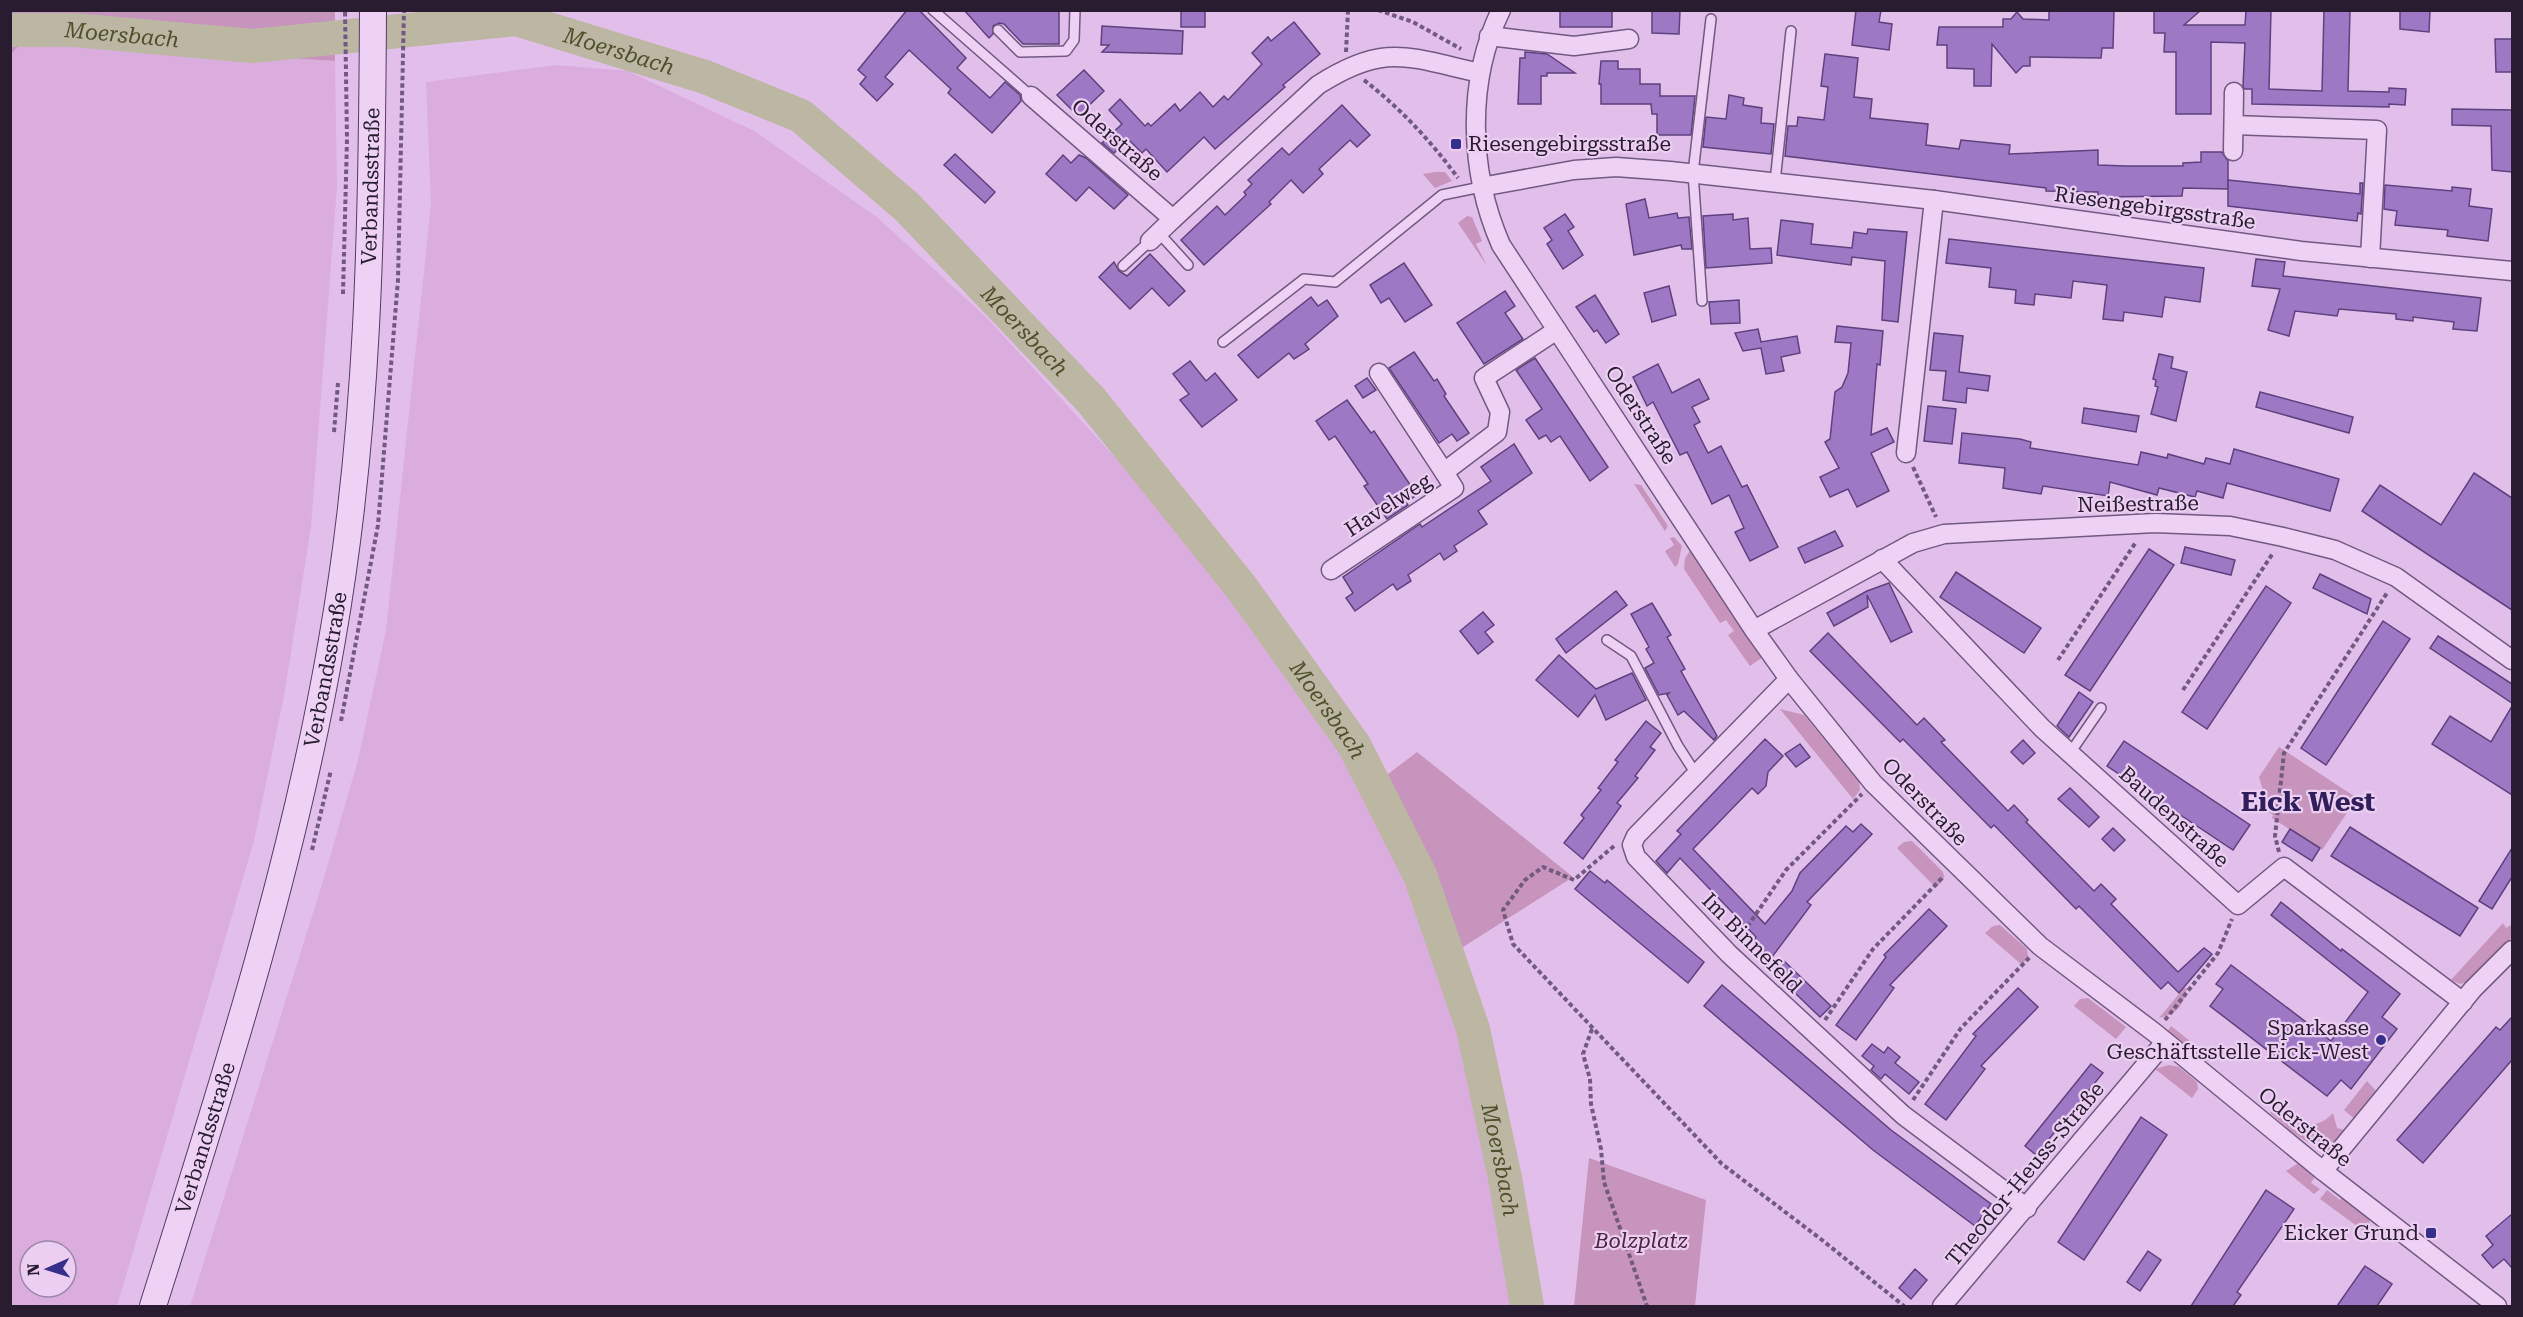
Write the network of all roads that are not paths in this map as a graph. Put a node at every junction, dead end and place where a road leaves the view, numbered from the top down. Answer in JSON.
{"nodes":[{"id":1,"x":933,"y":10,"type":"edge"},
{"id":2,"x":1075,"y":10,"type":"edge"},
{"id":3,"x":1488,"y":10,"type":"edge"},
{"id":4,"x":1502,"y":10,"type":"edge"},
{"id":5,"x":373,"y":11,"type":"edge"},
{"id":6,"x":1711,"y":19,"type":"dead end"},
{"id":7,"x":998,"y":30,"type":"dead end"},
{"id":8,"x":1791,"y":31,"type":"dead end"},
{"id":9,"x":1489,"y":36,"type":"junction"},
{"id":10,"x":1629,"y":39,"type":"dead end"},
{"id":11,"x":1481,"y":68,"type":"junction"},
{"id":12,"x":2234,"y":92,"type":"dead end"},
{"id":13,"x":1031,"y":96,"type":"joint"},
{"id":14,"x":2234,"y":125,"type":"junction"},
{"id":15,"x":2233,"y":151,"type":"dead end"},
{"id":16,"x":1693,"y":173,"type":"junction"},
{"id":17,"x":1775,"y":182,"type":"junction"},
{"id":18,"x":1481,"y":187,"type":"junction"},
{"id":19,"x":1934,"y":200,"type":"junction"},
{"id":20,"x":1173,"y":219,"type":"junction"},
{"id":21,"x":1154,"y":237,"type":"junction"},
{"id":22,"x":2370,"y":258,"type":"junction"},
{"id":23,"x":1188,"y":265,"type":"dead end"},
{"id":24,"x":1123,"y":266,"type":"dead end"},
{"id":25,"x":2512,"y":272,"type":"edge"},
{"id":26,"x":1702,"y":301,"type":"dead end"},
{"id":27,"x":1557,"y":330,"type":"junction"},
{"id":28,"x":1223,"y":342,"type":"dead end"},
{"id":29,"x":1378,"y":373,"type":"dead end"},
{"id":30,"x":1906,"y":453,"type":"road end"},
{"id":31,"x":1444,"y":472,"type":"junction"},
{"id":32,"x":1882,"y":559,"type":"junction"},
{"id":33,"x":1331,"y":570,"type":"dead end"},
{"id":34,"x":1754,"y":630,"type":"junction"},
{"id":35,"x":1607,"y":640,"type":"dead end"},
{"id":36,"x":2512,"y":660,"type":"edge"},
{"id":37,"x":1789,"y":679,"type":"junction"},
{"id":38,"x":2101,"y":708,"type":"dead end"},
{"id":39,"x":2070,"y":753,"type":"junction"},
{"id":40,"x":1696,"y":774,"type":"junction"},
{"id":41,"x":2512,"y":950,"type":"edge"},
{"id":42,"x":2463,"y":1002,"type":"junction"},
{"id":43,"x":2160,"y":1037,"type":"junction"},
{"id":44,"x":2323,"y":1171,"type":"junction"},
{"id":45,"x":2027,"y":1208,"type":"junction"},
{"id":46,"x":153,"y":1306,"type":"edge"},
{"id":47,"x":1942,"y":1306,"type":"edge"},
{"id":48,"x":2497,"y":1306,"type":"edge"}],
"edges":[{"from":1,"to":13,"type":"lane"},
{"from":2,"to":7,"type":"lane"},
{"from":3,"to":9,"type":"street","name":"Oderstraße"},
{"from":4,"to":9,"type":"street","name":"Oderstraße"},
{"from":5,"to":46,"type":"main road","name":"Verbandsstraße"},
{"from":6,"to":16,"type":"lane"},
{"from":8,"to":17,"type":"lane"},
{"from":9,"to":10,"type":"street"},
{"from":9,"to":11,"type":"street","name":"Oderstraße"},
{"from":11,"to":18,"type":"street","name":"Oderstraße"},
{"from":11,"to":20,"type":"street"},
{"from":12,"to":14,"type":"street"},
{"from":13,"to":20,"type":"street","name":"Oderstraße"},
{"from":14,"to":15,"type":"street"},
{"from":14,"to":22,"type":"street"},
{"from":16,"to":17,"type":"street","name":"Riesengebirgsstraße"},
{"from":16,"to":18,"type":"street","name":"Riesengebirgsstraße"},
{"from":16,"to":26,"type":"lane"},
{"from":17,"to":19,"type":"street","name":"Riesengebirgsstraße"},
{"from":18,"to":27,"type":"street","name":"Oderstraße"},
{"from":18,"to":28,"type":"lane"},
{"from":19,"to":22,"type":"street","name":"Riesengebirgsstraße"},
{"from":19,"to":30,"type":"street"},
{"from":20,"to":21,"type":"street"},
{"from":21,"to":23,"type":"lane"},
{"from":21,"to":24,"type":"lane"},
{"from":22,"to":25,"type":"street","name":"Riesengebirgsstraße"},
{"from":27,"to":31,"type":"street","name":"Havelweg"},
{"from":27,"to":34,"type":"street","name":"Oderstraße"},
{"from":29,"to":31,"type":"street","name":"Havelweg"},
{"from":31,"to":33,"type":"street","name":"Havelweg"},
{"from":32,"to":34,"type":"street","name":"Neißestraße"},
{"from":32,"to":36,"type":"street","name":"Neißestraße"},
{"from":32,"to":39,"type":"street","name":"Baudenstraße"},
{"from":34,"to":37,"type":"street","name":"Oderstraße"},
{"from":35,"to":40,"type":"lane"},
{"from":37,"to":40,"type":"street"},
{"from":37,"to":43,"type":"street","name":"Oderstraße"},
{"from":38,"to":39,"type":"lane"},
{"from":39,"to":42,"type":"street","name":"Baudenstraße"},
{"from":40,"to":45,"type":"street","name":"Im Binnefeld"},
{"from":41,"to":42,"type":"street"},
{"from":42,"to":44,"type":"street"},
{"from":43,"to":44,"type":"street","name":"Oderstraße"},
{"from":43,"to":45,"type":"street","name":"Theodor-Heuss-Straße"},
{"from":44,"to":48,"type":"street","name":"Oderstraße"},
{"from":45,"to":47,"type":"street","name":"Theodor-Heuss-Straße"}]}
